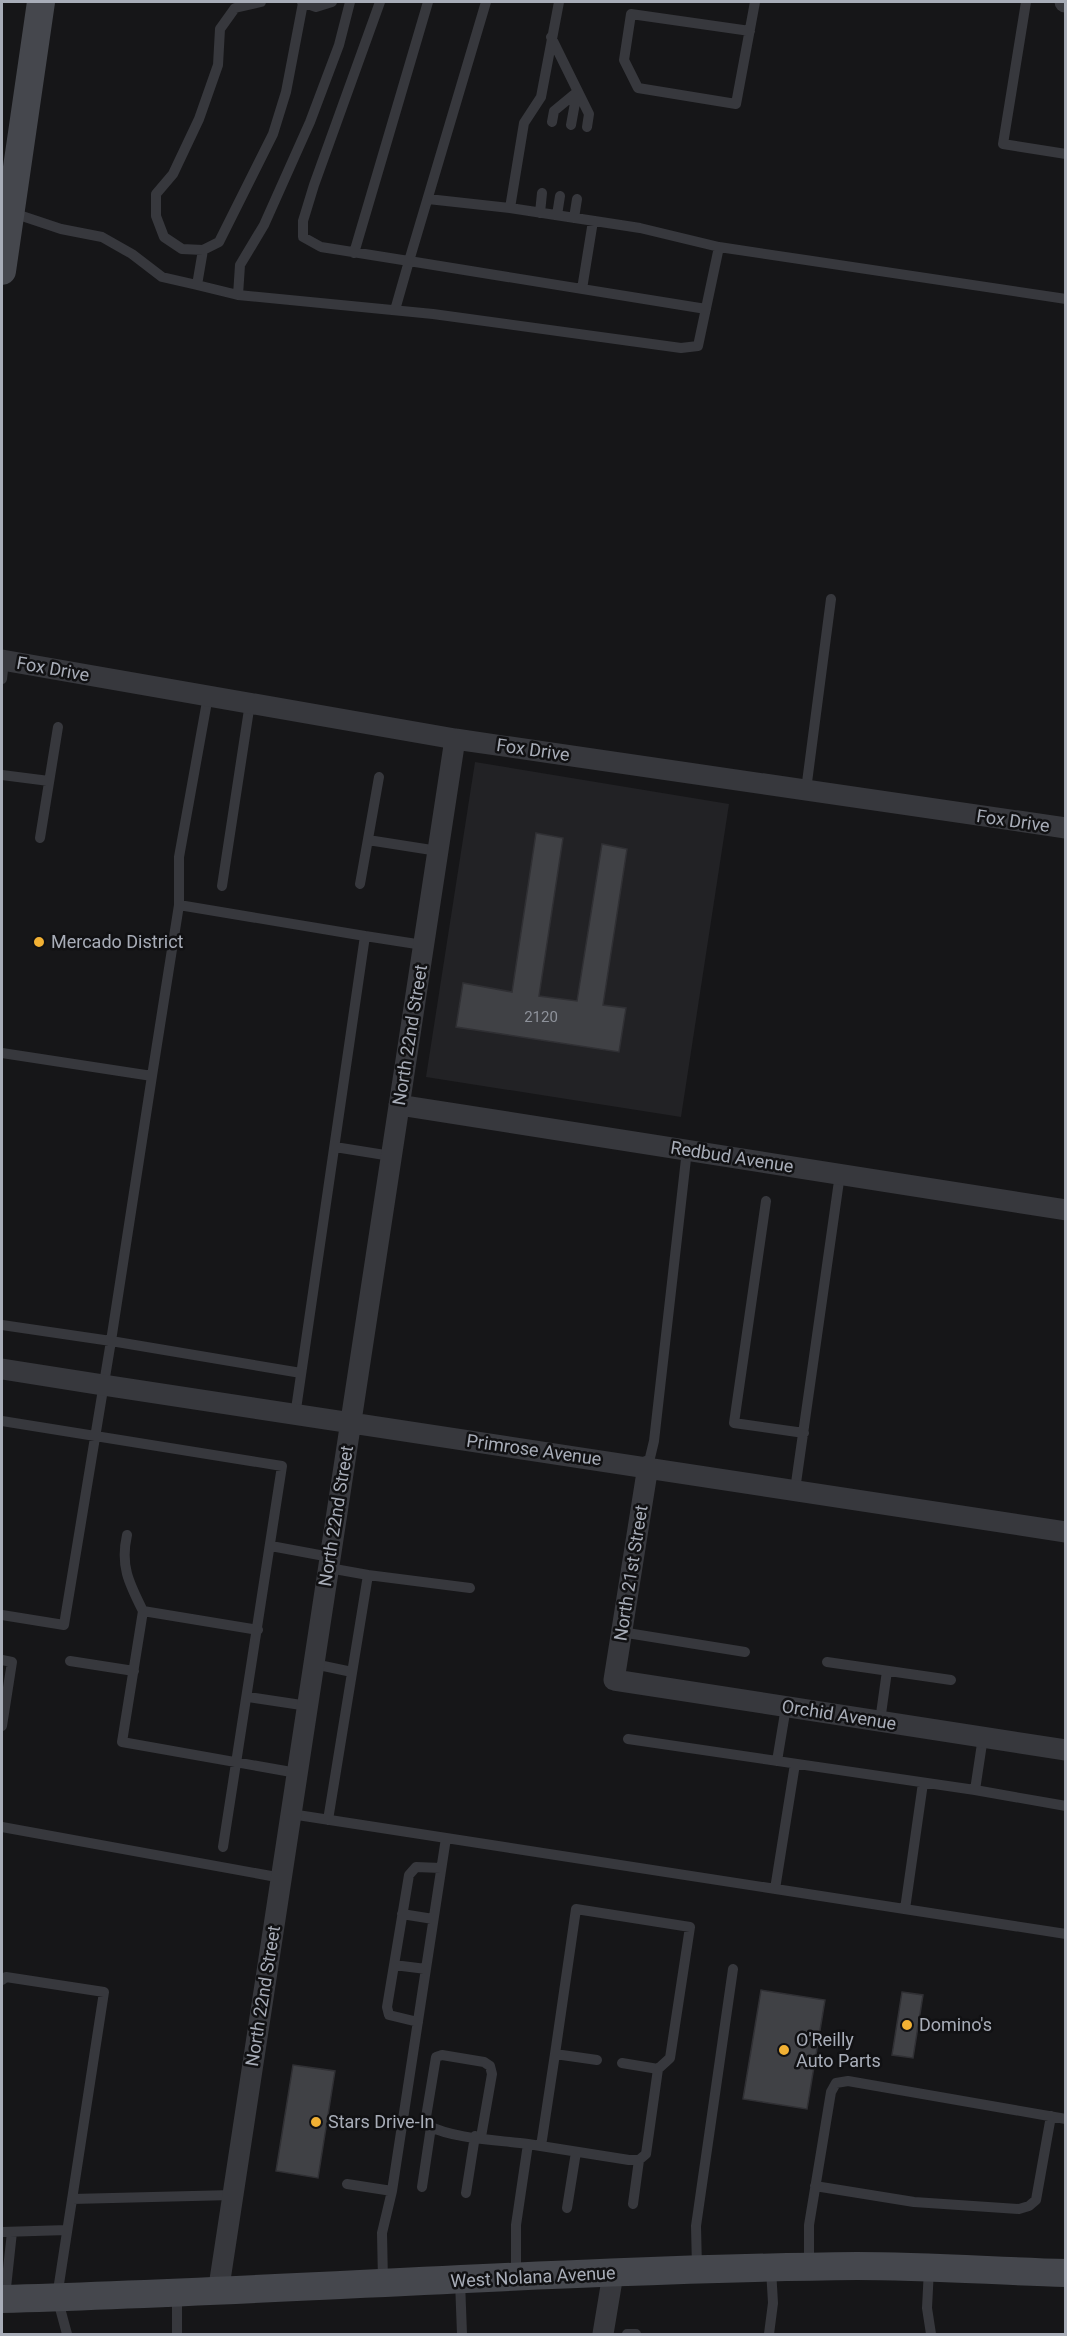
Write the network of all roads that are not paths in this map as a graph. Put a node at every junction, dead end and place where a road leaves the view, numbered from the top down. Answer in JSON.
{"nodes":[{"id":1,"x":41,"y":2,"type":"edge"},
{"id":2,"x":261,"y":2,"type":"edge"},
{"id":3,"x":302,"y":2,"type":"edge"},
{"id":4,"x":332,"y":2,"type":"edge"},
{"id":5,"x":350,"y":2,"type":"edge"},
{"id":6,"x":380,"y":2,"type":"edge"},
{"id":7,"x":428,"y":2,"type":"edge"},
{"id":8,"x":486,"y":2,"type":"edge"},
{"id":9,"x":559,"y":2,"type":"edge"},
{"id":10,"x":756,"y":2,"type":"edge"},
{"id":11,"x":1026,"y":2,"type":"edge"},
{"id":12,"x":750,"y":31,"type":"junction"},
{"id":13,"x":551,"y":36,"type":"junction"},
{"id":14,"x":577,"y":92,"type":"junction"},
{"id":15,"x":552,"y":122,"type":"dead end"},
{"id":16,"x":572,"y":125,"type":"dead end"},
{"id":17,"x":587,"y":127,"type":"dead end"},
{"id":18,"x":1065,"y":154,"type":"edge"},
{"id":19,"x":543,"y":193,"type":"dead end"},
{"id":20,"x":560,"y":196,"type":"dead end"},
{"id":21,"x":428,"y":199,"type":"junction"},
{"id":22,"x":577,"y":199,"type":"dead end"},
{"id":23,"x":510,"y":208,"type":"junction"},
{"id":24,"x":6,"y":212,"type":"edge"},
{"id":25,"x":540,"y":213,"type":"junction"},
{"id":26,"x":557,"y":215,"type":"junction"},
{"id":27,"x":574,"y":218,"type":"junction"},
{"id":28,"x":593,"y":221,"type":"junction"},
{"id":29,"x":719,"y":247,"type":"junction"},
{"id":30,"x":203,"y":250,"type":"junction"},
{"id":31,"x":354,"y":253,"type":"junction"},
{"id":32,"x":409,"y":261,"type":"junction"},
{"id":33,"x":2,"y":271,"type":"edge"},
{"id":34,"x":197,"y":285,"type":"junction"},
{"id":35,"x":582,"y":289,"type":"junction"},
{"id":36,"x":238,"y":295,"type":"junction"},
{"id":37,"x":1065,"y":299,"type":"edge"},
{"id":38,"x":706,"y":309,"type":"junction"},
{"id":39,"x":395,"y":310,"type":"junction"},
{"id":40,"x":831,"y":599,"type":"dead end"},
{"id":41,"x":2,"y":667,"type":"edge"},
{"id":42,"x":208,"y":696,"type":"junction"},
{"id":43,"x":250,"y":703,"type":"junction"},
{"id":44,"x":58,"y":727,"type":"dead end"},
{"id":45,"x":455,"y":739,"type":"junction"},
{"id":46,"x":2,"y":775,"type":"edge"},
{"id":47,"x":380,"y":777,"type":"dead end"},
{"id":48,"x":49,"y":780,"type":"junction"},
{"id":49,"x":806,"y":790,"type":"junction"},
{"id":50,"x":1065,"y":828,"type":"edge"},
{"id":51,"x":40,"y":837,"type":"dead end"},
{"id":52,"x":368,"y":840,"type":"junction"},
{"id":53,"x":438,"y":851,"type":"junction"},
{"id":54,"x":360,"y":884,"type":"dead end"},
{"id":55,"x":222,"y":886,"type":"dead end"},
{"id":56,"x":179,"y":905,"type":"junction"},
{"id":57,"x":365,"y":936,"type":"junction"},
{"id":58,"x":423,"y":945,"type":"junction"},
{"id":59,"x":2,"y":1053,"type":"edge"},
{"id":60,"x":152,"y":1076,"type":"junction"},
{"id":61,"x":399,"y":1105,"type":"junction"},
{"id":62,"x":335,"y":1146,"type":"junction"},
{"id":63,"x":687,"y":1150,"type":"junction"},
{"id":64,"x":391,"y":1156,"type":"junction"},
{"id":65,"x":840,"y":1174,"type":"junction"},
{"id":66,"x":766,"y":1201,"type":"dead end"},
{"id":67,"x":1065,"y":1210,"type":"edge"},
{"id":68,"x":2,"y":1325,"type":"edge"},
{"id":69,"x":111,"y":1341,"type":"junction"},
{"id":70,"x":2,"y":1369,"type":"edge"},
{"id":71,"x":301,"y":1373,"type":"junction"},
{"id":72,"x":105,"y":1386,"type":"junction"},
{"id":73,"x":295,"y":1416,"type":"junction"},
{"id":74,"x":2,"y":1421,"type":"edge"},
{"id":75,"x":350,"y":1425,"type":"junction"},
{"id":76,"x":804,"y":1432,"type":"junction"},
{"id":77,"x":96,"y":1436,"type":"junction"},
{"id":78,"x":648,"y":1466,"type":"junction"},
{"id":79,"x":795,"y":1490,"type":"junction"},
{"id":80,"x":1065,"y":1532,"type":"edge"},
{"id":81,"x":127,"y":1535,"type":"dead end"},
{"id":82,"x":271,"y":1546,"type":"junction"},
{"id":83,"x":329,"y":1563,"type":"junction"},
{"id":84,"x":368,"y":1575,"type":"junction"},
{"id":85,"x":470,"y":1588,"type":"dead end"},
{"id":86,"x":143,"y":1611,"type":"junction"},
{"id":87,"x":2,"y":1615,"type":"edge"},
{"id":88,"x":258,"y":1630,"type":"junction"},
{"id":89,"x":621,"y":1632,"type":"junction"},
{"id":90,"x":745,"y":1652,"type":"dead end"},
{"id":91,"x":2,"y":1660,"type":"edge"},
{"id":92,"x":70,"y":1661,"type":"dead end"},
{"id":93,"x":827,"y":1662,"type":"dead end"},
{"id":94,"x":314,"y":1664,"type":"junction"},
{"id":95,"x":134,"y":1671,"type":"junction"},
{"id":96,"x":887,"y":1671,"type":"junction"},
{"id":97,"x":352,"y":1672,"type":"junction"},
{"id":98,"x":614,"y":1680,"type":"joint"},
{"id":99,"x":951,"y":1680,"type":"dead end"},
{"id":100,"x":248,"y":1697,"type":"junction"},
{"id":101,"x":308,"y":1706,"type":"junction"},
{"id":102,"x":786,"y":1707,"type":"junction"},
{"id":103,"x":880,"y":1721,"type":"junction"},
{"id":104,"x":2,"y":1726,"type":"edge"},
{"id":105,"x":983,"y":1737,"type":"junction"},
{"id":106,"x":628,"y":1739,"type":"dead end"},
{"id":107,"x":1065,"y":1750,"type":"edge"},
{"id":108,"x":777,"y":1761,"type":"junction"},
{"id":109,"x":237,"y":1764,"type":"junction"},
{"id":110,"x":795,"y":1764,"type":"junction"},
{"id":111,"x":297,"y":1773,"type":"junction"},
{"id":112,"x":923,"y":1783,"type":"junction"},
{"id":113,"x":975,"y":1790,"type":"junction"},
{"id":114,"x":1065,"y":1806,"type":"edge"},
{"id":115,"x":291,"y":1814,"type":"junction"},
{"id":116,"x":328,"y":1820,"type":"junction"},
{"id":117,"x":2,"y":1827,"type":"edge"},
{"id":118,"x":446,"y":1838,"type":"junction"},
{"id":119,"x":223,"y":1847,"type":"dead end"},
{"id":120,"x":441,"y":1868,"type":"junction"},
{"id":121,"x":282,"y":1878,"type":"junction"},
{"id":122,"x":775,"y":1889,"type":"junction"},
{"id":123,"x":905,"y":1909,"type":"junction"},
{"id":124,"x":402,"y":1914,"type":"junction"},
{"id":125,"x":433,"y":1919,"type":"junction"},
{"id":126,"x":1065,"y":1934,"type":"edge"},
{"id":127,"x":394,"y":1965,"type":"junction"},
{"id":128,"x":426,"y":1969,"type":"junction"},
{"id":129,"x":732,"y":1969,"type":"dead end"},
{"id":130,"x":2,"y":1980,"type":"edge"},
{"id":131,"x":418,"y":2022,"type":"junction"},
{"id":132,"x":555,"y":2054,"type":"junction"},
{"id":133,"x":597,"y":2060,"type":"dead end"},
{"id":134,"x":622,"y":2063,"type":"dead end"},
{"id":135,"x":658,"y":2069,"type":"junction"},
{"id":136,"x":1052,"y":2116,"type":"junction"},
{"id":137,"x":1065,"y":2119,"type":"edge"},
{"id":138,"x":431,"y":2127,"type":"junction"},
{"id":139,"x":478,"y":2137,"type":"junction"},
{"id":140,"x":528,"y":2144,"type":"junction"},
{"id":141,"x":541,"y":2146,"type":"junction"},
{"id":142,"x":576,"y":2152,"type":"junction"},
{"id":143,"x":639,"y":2160,"type":"junction"},
{"id":144,"x":347,"y":2184,"type":"dead end"},
{"id":145,"x":815,"y":2186,"type":"junction"},
{"id":146,"x":422,"y":2187,"type":"dead end"},
{"id":147,"x":392,"y":2191,"type":"junction"},
{"id":148,"x":466,"y":2193,"type":"dead end"},
{"id":149,"x":233,"y":2195,"type":"junction"},
{"id":150,"x":72,"y":2199,"type":"junction"},
{"id":151,"x":633,"y":2204,"type":"dead end"},
{"id":152,"x":567,"y":2208,"type":"dead end"},
{"id":153,"x":67,"y":2230,"type":"junction"},
{"id":154,"x":7,"y":2232,"type":"edge"},
{"id":155,"x":809,"y":2268,"type":"junction"},
{"id":156,"x":929,"y":2268,"type":"junction"},
{"id":157,"x":771,"y":2269,"type":"junction"},
{"id":158,"x":697,"y":2271,"type":"junction"},
{"id":159,"x":1065,"y":2273,"type":"edge"},
{"id":160,"x":613,"y":2274,"type":"junction"},
{"id":161,"x":516,"y":2278,"type":"junction"},
{"id":162,"x":460,"y":2281,"type":"junction"},
{"id":163,"x":383,"y":2284,"type":"junction"},
{"id":164,"x":218,"y":2293,"type":"junction"},
{"id":165,"x":177,"y":2294,"type":"junction"},
{"id":166,"x":57,"y":2297,"type":"junction"},
{"id":167,"x":3,"y":2299,"type":"edge"},
{"id":168,"x":67,"y":2334,"type":"edge"},
{"id":169,"x":177,"y":2334,"type":"edge"},
{"id":170,"x":462,"y":2334,"type":"edge"},
{"id":171,"x":603,"y":2334,"type":"edge"},
{"id":172,"x":627,"y":2334,"type":"edge"},
{"id":173,"x":636,"y":2334,"type":"edge"},
{"id":174,"x":769,"y":2334,"type":"edge"},
{"id":175,"x":931,"y":2334,"type":"edge"}],
"edges":[{"from":1,"to":24,"type":"main road"},
{"from":2,"to":30,"type":"lane"},
{"from":3,"to":4,"type":"lane"},
{"from":3,"to":30,"type":"lane"},
{"from":5,"to":36,"type":"lane"},
{"from":6,"to":31,"type":"lane"},
{"from":7,"to":31,"type":"lane"},
{"from":8,"to":21,"type":"lane"},
{"from":9,"to":13,"type":"lane"},
{"from":10,"to":12,"type":"lane"},
{"from":11,"to":18,"type":"lane"},
{"from":12,"to":12,"type":"lane"},
{"from":13,"to":14,"type":"lane"},
{"from":13,"to":23,"type":"lane"},
{"from":14,"to":15,"type":"lane"},
{"from":14,"to":16,"type":"lane"},
{"from":14,"to":17,"type":"lane"},
{"from":19,"to":25,"type":"lane"},
{"from":20,"to":26,"type":"lane"},
{"from":21,"to":23,"type":"lane"},
{"from":21,"to":32,"type":"lane"},
{"from":22,"to":27,"type":"lane"},
{"from":23,"to":25,"type":"lane"},
{"from":24,"to":33,"type":"main road"},
{"from":24,"to":34,"type":"lane"},
{"from":25,"to":26,"type":"lane"},
{"from":26,"to":27,"type":"lane"},
{"from":27,"to":28,"type":"lane"},
{"from":28,"to":29,"type":"lane"},
{"from":28,"to":35,"type":"lane"},
{"from":29,"to":37,"type":"lane"},
{"from":29,"to":38,"type":"lane"},
{"from":30,"to":34,"type":"lane"},
{"from":31,"to":32,"type":"lane"},
{"from":32,"to":35,"type":"lane"},
{"from":32,"to":39,"type":"lane"},
{"from":34,"to":36,"type":"lane"},
{"from":35,"to":38,"type":"lane"},
{"from":36,"to":39,"type":"lane"},
{"from":38,"to":39,"type":"lane"},
{"from":40,"to":49,"type":"lane"},
{"from":41,"to":42,"type":"street","name":"Fox Drive"},
{"from":42,"to":43,"type":"street","name":"Fox Drive"},
{"from":42,"to":56,"type":"lane"},
{"from":43,"to":45,"type":"street","name":"Fox Drive"},
{"from":43,"to":55,"type":"lane"},
{"from":44,"to":48,"type":"lane"},
{"from":45,"to":49,"type":"street","name":"Fox Drive"},
{"from":45,"to":53,"type":"street","name":"North 22nd Street"},
{"from":46,"to":48,"type":"lane"},
{"from":47,"to":52,"type":"lane"},
{"from":48,"to":51,"type":"lane"},
{"from":49,"to":50,"type":"street","name":"Fox Drive"},
{"from":52,"to":53,"type":"lane"},
{"from":52,"to":54,"type":"lane"},
{"from":53,"to":58,"type":"street","name":"North 22nd Street"},
{"from":56,"to":57,"type":"lane"},
{"from":56,"to":60,"type":"lane"},
{"from":57,"to":58,"type":"lane"},
{"from":57,"to":62,"type":"lane"},
{"from":58,"to":61,"type":"street","name":"North 22nd Street"},
{"from":59,"to":60,"type":"lane"},
{"from":60,"to":69,"type":"lane"},
{"from":61,"to":63,"type":"street","name":"Redbud Avenue"},
{"from":61,"to":64,"type":"street","name":"North 22nd Street"},
{"from":62,"to":64,"type":"lane"},
{"from":62,"to":71,"type":"lane"},
{"from":63,"to":65,"type":"street","name":"Redbud Avenue"},
{"from":63,"to":78,"type":"lane"},
{"from":64,"to":75,"type":"street","name":"North 22nd Street"},
{"from":65,"to":67,"type":"street","name":"Redbud Avenue"},
{"from":65,"to":76,"type":"lane"},
{"from":66,"to":76,"type":"lane"},
{"from":68,"to":69,"type":"lane"},
{"from":69,"to":71,"type":"lane"},
{"from":69,"to":72,"type":"lane"},
{"from":70,"to":72,"type":"street","name":"Primrose Avenue"},
{"from":71,"to":73,"type":"lane"},
{"from":72,"to":73,"type":"street","name":"Primrose Avenue"},
{"from":72,"to":77,"type":"lane"},
{"from":73,"to":75,"type":"street","name":"Primrose Avenue"},
{"from":74,"to":77,"type":"lane"},
{"from":75,"to":78,"type":"street","name":"Primrose Avenue"},
{"from":75,"to":83,"type":"street","name":"North 22nd Street"},
{"from":76,"to":79,"type":"lane"},
{"from":77,"to":82,"type":"lane"},
{"from":77,"to":87,"type":"lane"},
{"from":78,"to":79,"type":"street","name":"Primrose Avenue"},
{"from":78,"to":89,"type":"street","name":"North 21st Street"},
{"from":79,"to":80,"type":"street","name":"Primrose Avenue"},
{"from":81,"to":86,"type":"lane"},
{"from":82,"to":83,"type":"lane"},
{"from":82,"to":88,"type":"lane"},
{"from":83,"to":84,"type":"lane"},
{"from":83,"to":94,"type":"street","name":"North 22nd Street"},
{"from":84,"to":85,"type":"lane"},
{"from":84,"to":97,"type":"lane"},
{"from":86,"to":88,"type":"lane"},
{"from":86,"to":95,"type":"lane"},
{"from":88,"to":100,"type":"lane"},
{"from":89,"to":90,"type":"lane"},
{"from":89,"to":98,"type":"street","name":"North 21st Street"},
{"from":91,"to":104,"type":"lane"},
{"from":92,"to":95,"type":"lane"},
{"from":93,"to":96,"type":"lane"},
{"from":94,"to":97,"type":"lane"},
{"from":94,"to":101,"type":"street","name":"North 22nd Street"},
{"from":95,"to":109,"type":"lane"},
{"from":96,"to":99,"type":"lane"},
{"from":96,"to":103,"type":"lane"},
{"from":97,"to":116,"type":"lane"},
{"from":98,"to":102,"type":"street","name":"Orchid Avenue"},
{"from":100,"to":101,"type":"lane"},
{"from":100,"to":109,"type":"lane"},
{"from":101,"to":111,"type":"street","name":"North 22nd Street"},
{"from":102,"to":103,"type":"street","name":"Orchid Avenue"},
{"from":102,"to":108,"type":"lane"},
{"from":103,"to":105,"type":"street","name":"Orchid Avenue"},
{"from":105,"to":107,"type":"street","name":"Orchid Avenue"},
{"from":105,"to":113,"type":"lane"},
{"from":106,"to":108,"type":"lane"},
{"from":108,"to":110,"type":"lane"},
{"from":109,"to":111,"type":"lane"},
{"from":109,"to":119,"type":"lane"},
{"from":110,"to":112,"type":"lane"},
{"from":110,"to":122,"type":"lane"},
{"from":111,"to":115,"type":"street","name":"North 22nd Street"},
{"from":112,"to":113,"type":"lane"},
{"from":112,"to":123,"type":"lane"},
{"from":113,"to":114,"type":"lane"},
{"from":115,"to":116,"type":"lane"},
{"from":115,"to":121,"type":"street","name":"North 22nd Street"},
{"from":116,"to":118,"type":"lane"},
{"from":117,"to":121,"type":"lane"},
{"from":118,"to":120,"type":"lane"},
{"from":118,"to":122,"type":"lane"},
{"from":120,"to":124,"type":"lane"},
{"from":120,"to":125,"type":"lane"},
{"from":121,"to":149,"type":"street","name":"North 22nd Street"},
{"from":122,"to":123,"type":"lane"},
{"from":123,"to":126,"type":"lane"},
{"from":124,"to":125,"type":"lane"},
{"from":124,"to":127,"type":"lane"},
{"from":125,"to":128,"type":"lane"},
{"from":127,"to":128,"type":"lane"},
{"from":127,"to":131,"type":"lane"},
{"from":128,"to":131,"type":"lane"},
{"from":129,"to":158,"type":"lane"},
{"from":130,"to":150,"type":"lane"},
{"from":131,"to":147,"type":"lane"},
{"from":132,"to":133,"type":"lane"},
{"from":132,"to":135,"type":"lane"},
{"from":132,"to":141,"type":"lane"},
{"from":134,"to":135,"type":"lane"},
{"from":135,"to":143,"type":"lane"},
{"from":136,"to":137,"type":"lane"},
{"from":136,"to":145,"type":"lane"},
{"from":136,"to":145,"type":"lane"},
{"from":138,"to":139,"type":"lane"},
{"from":138,"to":139,"type":"lane"},
{"from":138,"to":146,"type":"lane"},
{"from":139,"to":140,"type":"lane"},
{"from":139,"to":148,"type":"lane"},
{"from":140,"to":141,"type":"lane"},
{"from":140,"to":161,"type":"lane"},
{"from":141,"to":142,"type":"lane"},
{"from":142,"to":143,"type":"lane"},
{"from":142,"to":152,"type":"lane"},
{"from":143,"to":151,"type":"lane"},
{"from":144,"to":147,"type":"lane"},
{"from":145,"to":155,"type":"lane"},
{"from":147,"to":163,"type":"lane"},
{"from":149,"to":150,"type":"lane"},
{"from":149,"to":164,"type":"street","name":"North 22nd Street"},
{"from":150,"to":153,"type":"lane"},
{"from":153,"to":154,"type":"lane"},
{"from":153,"to":166,"type":"lane"},
{"from":154,"to":167,"type":"lane"},
{"from":155,"to":156,"type":"main road","name":"West Nolana Avenue"},
{"from":155,"to":157,"type":"main road","name":"West Nolana Avenue"},
{"from":156,"to":159,"type":"main road","name":"West Nolana Avenue"},
{"from":156,"to":175,"type":"lane"},
{"from":157,"to":158,"type":"main road","name":"West Nolana Avenue"},
{"from":157,"to":174,"type":"lane"},
{"from":158,"to":160,"type":"main road","name":"West Nolana Avenue"},
{"from":160,"to":161,"type":"main road","name":"West Nolana Avenue"},
{"from":160,"to":171,"type":"street"},
{"from":161,"to":162,"type":"main road","name":"West Nolana Avenue"},
{"from":162,"to":163,"type":"main road","name":"West Nolana Avenue"},
{"from":162,"to":170,"type":"lane"},
{"from":163,"to":164,"type":"main road","name":"West Nolana Avenue"},
{"from":164,"to":165,"type":"main road","name":"West Nolana Avenue"},
{"from":165,"to":166,"type":"main road","name":"West Nolana Avenue"},
{"from":165,"to":169,"type":"lane"},
{"from":166,"to":167,"type":"main road","name":"West Nolana Avenue"},
{"from":166,"to":168,"type":"lane"},
{"from":172,"to":173,"type":"lane"}]}
